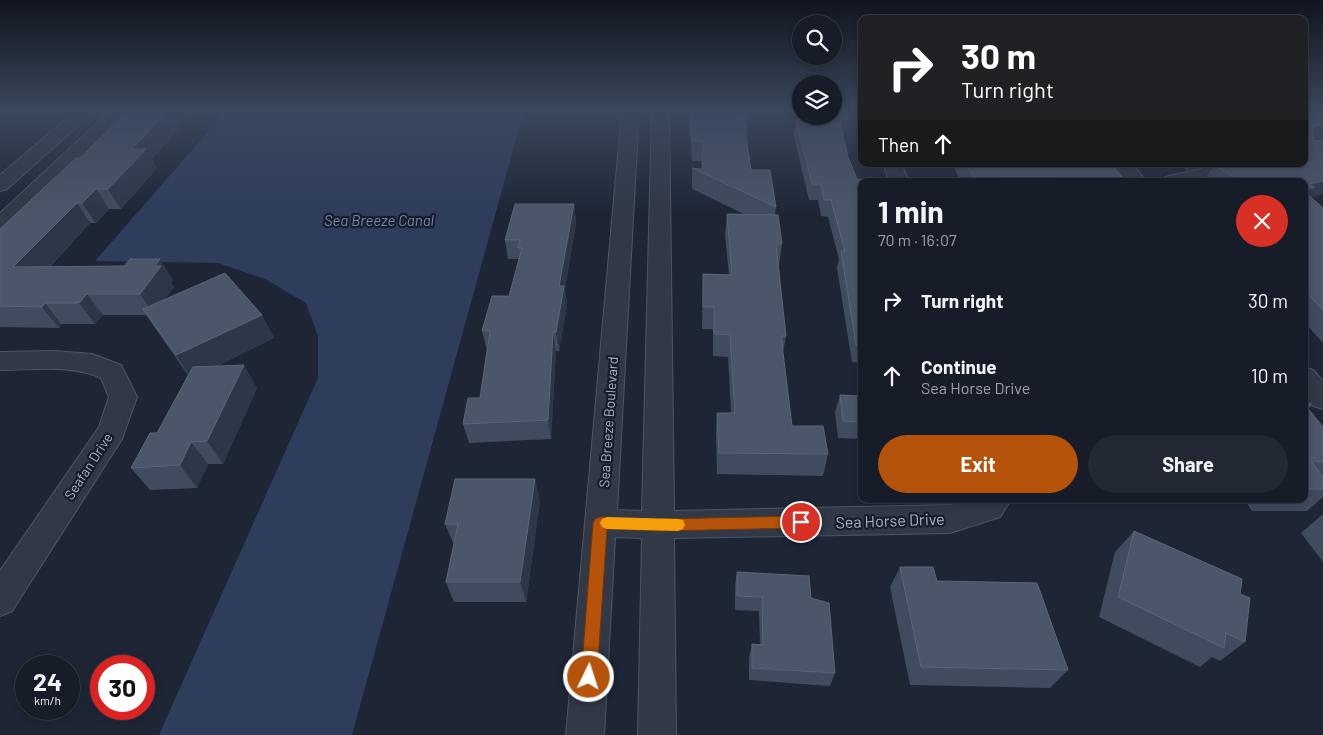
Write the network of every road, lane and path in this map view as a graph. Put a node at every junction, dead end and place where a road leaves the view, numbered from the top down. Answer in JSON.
{"nodes":[{"id":1,"x":47,"y":144,"type":"edge"},
{"id":2,"x":86,"y":144,"type":"edge"},
{"id":3,"x":628,"y":144,"type":"edge"},
{"id":4,"x":660,"y":144,"type":"edge"},
{"id":5,"x":1124,"y":167,"type":"edge"},
{"id":6,"x":1233,"y":167,"type":"edge"},
{"id":7,"x":1134,"y":178,"type":"edge"},
{"id":8,"x":1185,"y":178,"type":"edge"},
{"id":9,"x":0,"y":185,"type":"edge"},
{"id":10,"x":0,"y":225,"type":"edge"},
{"id":11,"x":0,"y":361,"type":"edge"},
{"id":12,"x":1308,"y":382,"type":"edge"},
{"id":13,"x":1323,"y":399,"type":"edge"},
{"id":14,"x":992,"y":503,"type":"edge"},
{"id":15,"x":600,"y":523,"type":"junction"},
{"id":16,"x":658,"y":525,"type":"junction"},
{"id":17,"x":0,"y":600,"type":"edge"},
{"id":18,"x":585,"y":735,"type":"edge"},
{"id":19,"x":657,"y":735,"type":"edge"}],
"edges":[{"from":1,"to":9,"type":"street"},
{"from":2,"to":10,"type":"street"},
{"from":3,"to":15,"type":"street","name":"Sea Breeze Boulevard"},
{"from":4,"to":16,"type":"street"},
{"from":5,"to":7,"type":"street"},
{"from":6,"to":8,"type":"street"},
{"from":11,"to":17,"type":"street","name":"Seafan Drive"},
{"from":12,"to":13,"type":"street"},
{"from":14,"to":16,"type":"street","name":"Sea Horse Drive"},
{"from":15,"to":16,"type":"street","name":"Sea Horse Drive"},
{"from":15,"to":18,"type":"street","name":"Sea Breeze Boulevard"},
{"from":16,"to":19,"type":"street"}]}
